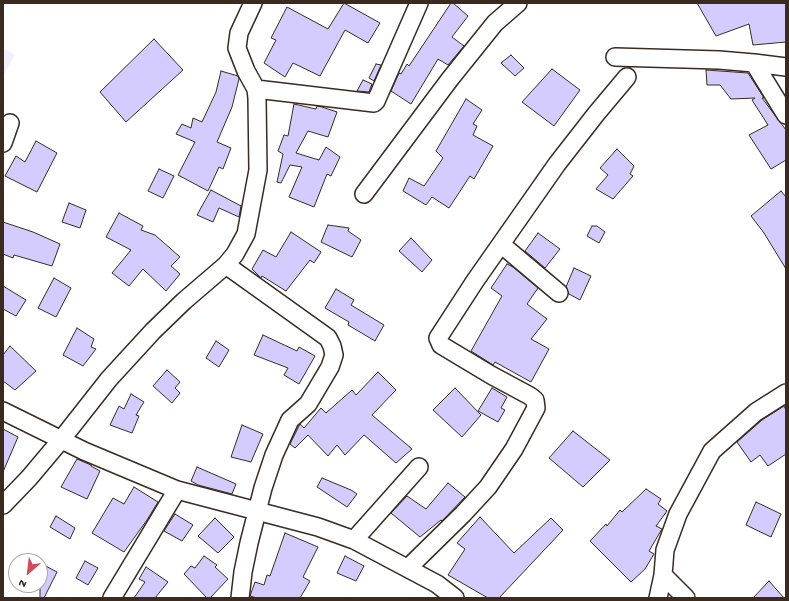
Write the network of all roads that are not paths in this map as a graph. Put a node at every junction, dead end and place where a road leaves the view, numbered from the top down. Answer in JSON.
{"nodes":[{"id":1,"x":253,"y":3,"type":"edge"},
{"id":2,"x":419,"y":3,"type":"edge"},
{"id":3,"x":518,"y":3,"type":"edge"},
{"id":4,"x":614,"y":56,"type":"dead end"},
{"id":5,"x":754,"y":62,"type":"junction"},
{"id":6,"x":786,"y":67,"type":"edge"},
{"id":7,"x":627,"y":77,"type":"dead end"},
{"id":8,"x":256,"y":88,"type":"junction"},
{"id":9,"x":786,"y":115,"type":"edge"},
{"id":10,"x":10,"y":122,"type":"dead end"},
{"id":11,"x":3,"y":143,"type":"edge"},
{"id":12,"x":364,"y":194,"type":"dead end"},
{"id":13,"x":502,"y":245,"type":"junction"},
{"id":14,"x":226,"y":265,"type":"junction"},
{"id":15,"x":559,"y":293,"type":"dead end"},
{"id":16,"x":786,"y":393,"type":"edge"},
{"id":17,"x":3,"y":411,"type":"edge"},
{"id":18,"x":61,"y":440,"type":"junction"},
{"id":19,"x":419,"y":467,"type":"dead end"},
{"id":20,"x":178,"y":490,"type":"junction"},
{"id":21,"x":3,"y":506,"type":"edge"},
{"id":22,"x":258,"y":512,"type":"junction"},
{"id":23,"x":354,"y":540,"type":"junction"},
{"id":24,"x":408,"y":568,"type":"junction"},
{"id":25,"x":663,"y":575,"type":"junction"},
{"id":26,"x":112,"y":598,"type":"edge"},
{"id":27,"x":240,"y":598,"type":"edge"},
{"id":28,"x":455,"y":598,"type":"edge"},
{"id":29,"x":658,"y":598,"type":"edge"},
{"id":30,"x":686,"y":598,"type":"edge"}],
"edges":[{"from":1,"to":8,"type":"street"},
{"from":2,"to":8,"type":"street"},
{"from":3,"to":12,"type":"street"},
{"from":4,"to":5,"type":"street"},
{"from":5,"to":6,"type":"street"},
{"from":5,"to":9,"type":"street"},
{"from":7,"to":13,"type":"street"},
{"from":8,"to":14,"type":"street"},
{"from":10,"to":11,"type":"street"},
{"from":13,"to":15,"type":"street"},
{"from":13,"to":24,"type":"street"},
{"from":14,"to":18,"type":"street"},
{"from":14,"to":22,"type":"street"},
{"from":16,"to":25,"type":"street"},
{"from":17,"to":18,"type":"street"},
{"from":18,"to":20,"type":"street"},
{"from":18,"to":21,"type":"street"},
{"from":19,"to":23,"type":"street"},
{"from":20,"to":22,"type":"street"},
{"from":20,"to":26,"type":"street"},
{"from":22,"to":23,"type":"street"},
{"from":22,"to":27,"type":"street"},
{"from":23,"to":24,"type":"street"},
{"from":24,"to":28,"type":"street"},
{"from":25,"to":29,"type":"street"},
{"from":25,"to":30,"type":"street"}]}
